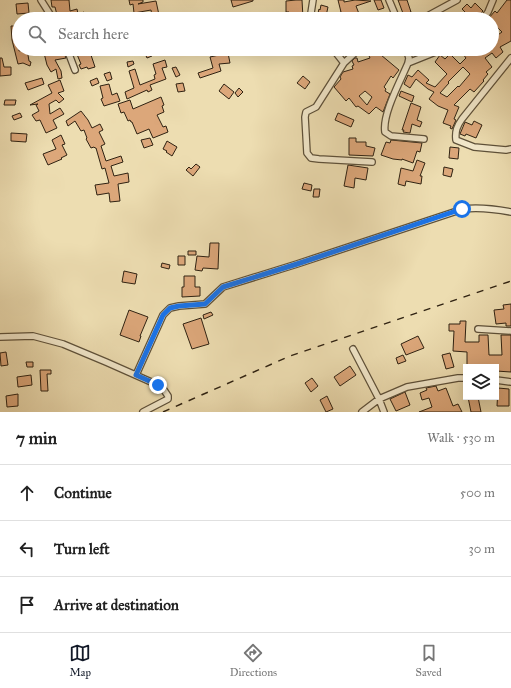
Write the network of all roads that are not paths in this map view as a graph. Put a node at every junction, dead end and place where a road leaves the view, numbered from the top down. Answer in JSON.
{"nodes":[{"id":1,"x":41,"y":0,"type":"edge"},
{"id":2,"x":313,"y":0,"type":"edge"},
{"id":3,"x":389,"y":0,"type":"edge"},
{"id":4,"x":457,"y":0,"type":"edge"},
{"id":5,"x":493,"y":0,"type":"edge"},
{"id":6,"x":49,"y":12,"type":"edge"},
{"id":7,"x":311,"y":12,"type":"edge"},
{"id":8,"x":394,"y":12,"type":"edge"},
{"id":9,"x":435,"y":12,"type":"edge"},
{"id":10,"x":488,"y":12,"type":"edge"},
{"id":11,"x":70,"y":56,"type":"edge"},
{"id":12,"x":338,"y":56,"type":"edge"},
{"id":13,"x":352,"y":56,"type":"edge"},
{"id":14,"x":408,"y":56,"type":"edge"},
{"id":15,"x":426,"y":56,"type":"edge"},
{"id":16,"x":511,"y":58,"type":"edge"},
{"id":17,"x":344,"y":63,"type":"junction"},
{"id":18,"x":408,"y":63,"type":"junction"},
{"id":19,"x":75,"y":70,"type":"dead end"},
{"id":20,"x":424,"y":139,"type":"dead end"},
{"id":21,"x":511,"y":148,"type":"edge"},
{"id":22,"x":372,"y":162,"type":"dead end"},
{"id":23,"x":511,"y":212,"type":"edge"},
{"id":24,"x":478,"y":329,"type":"dead end"},
{"id":25,"x":511,"y":331,"type":"edge"},
{"id":26,"x":0,"y":337,"type":"edge"},
{"id":27,"x":353,"y":349,"type":"dead end"},
{"id":28,"x":136,"y":375,"type":"junction"},
{"id":29,"x":463,"y":378,"type":"edge"},
{"id":30,"x":499,"y":380,"type":"edge"},
{"id":31,"x":511,"y":382,"type":"edge"},
{"id":32,"x":379,"y":399,"type":"junction"},
{"id":33,"x":143,"y":412,"type":"edge"},
{"id":34,"x":362,"y":412,"type":"edge"},
{"id":35,"x":384,"y":412,"type":"edge"}],
"edges":[{"from":1,"to":6,"type":"street"},
{"from":2,"to":7,"type":"street"},
{"from":3,"to":8,"type":"street"},
{"from":4,"to":9,"type":"street"},
{"from":5,"to":10,"type":"street"},
{"from":11,"to":19,"type":"street"},
{"from":12,"to":17,"type":"street"},
{"from":13,"to":17,"type":"street"},
{"from":14,"to":18,"type":"street"},
{"from":15,"to":18,"type":"street"},
{"from":16,"to":21,"type":"street"},
{"from":17,"to":22,"type":"street"},
{"from":18,"to":20,"type":"street"},
{"from":23,"to":28,"type":"street"},
{"from":24,"to":25,"type":"street"},
{"from":26,"to":28,"type":"street"},
{"from":27,"to":32,"type":"street"},
{"from":28,"to":33,"type":"street"},
{"from":29,"to":32,"type":"street"},
{"from":30,"to":31,"type":"street"},
{"from":32,"to":34,"type":"street"},
{"from":32,"to":35,"type":"street"}]}
